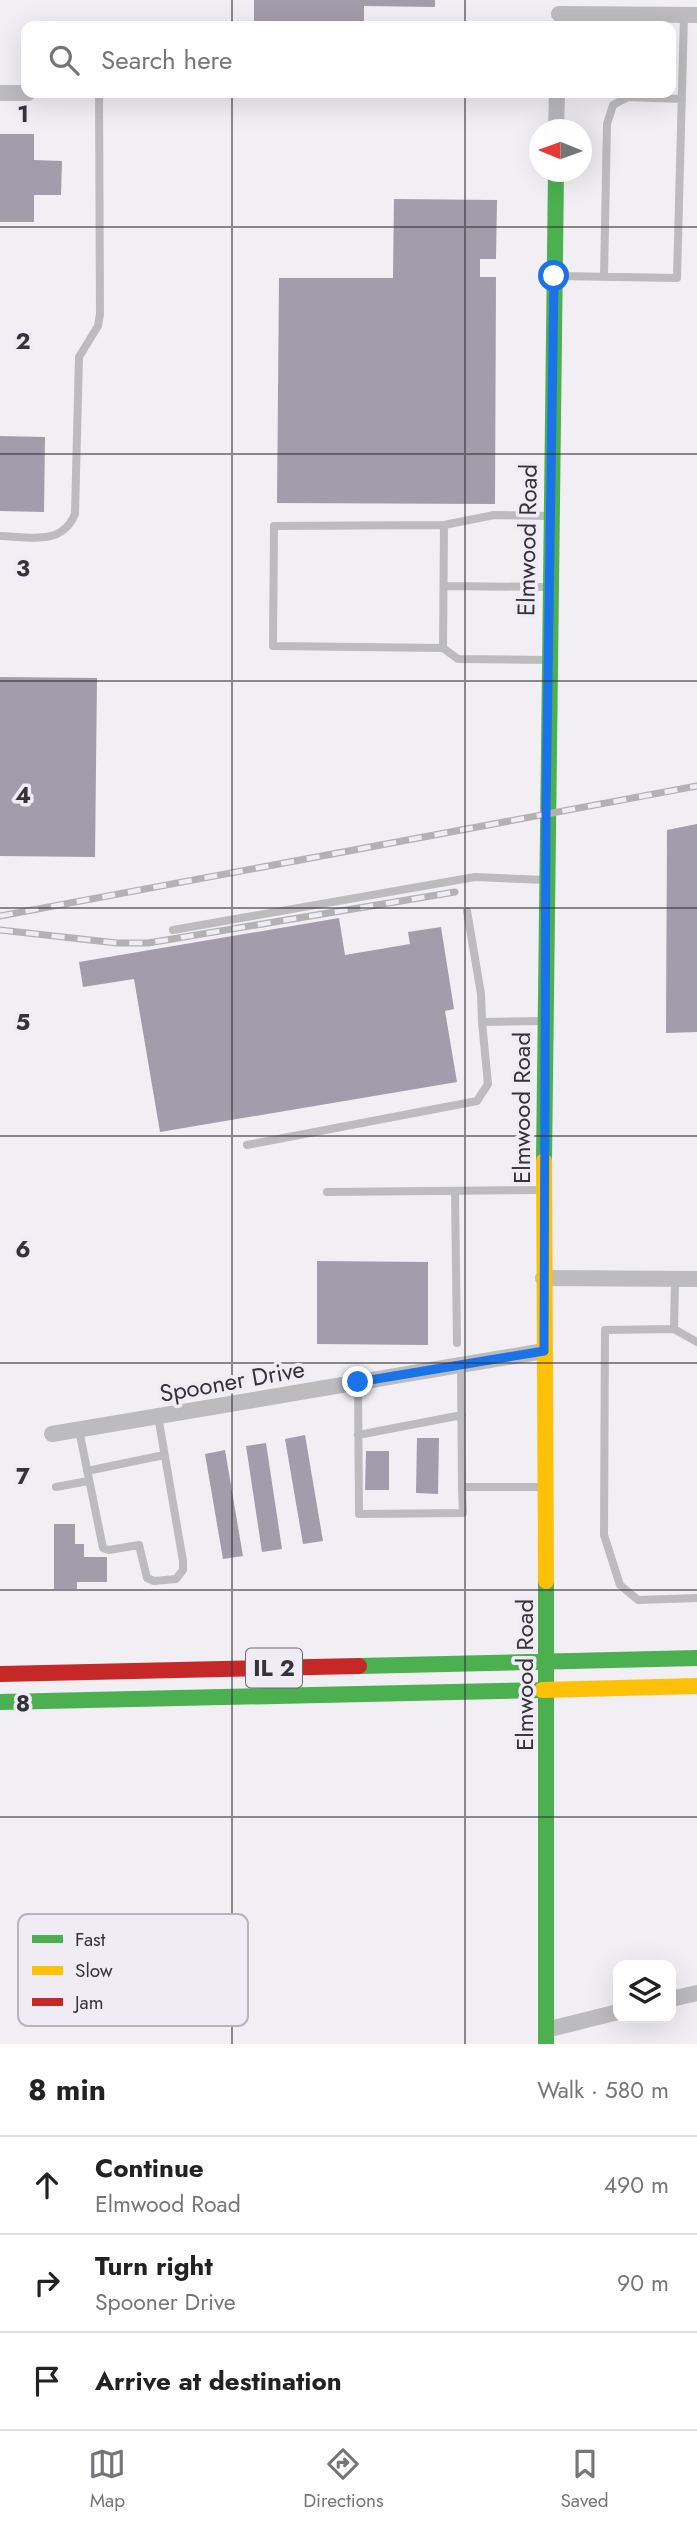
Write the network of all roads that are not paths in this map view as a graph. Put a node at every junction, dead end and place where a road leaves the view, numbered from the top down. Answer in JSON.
{"nodes":[{"id":1,"x":559,"y":13,"type":"edge"},
{"id":2,"x":690,"y":15,"type":"edge"},
{"id":3,"x":0,"y":93,"type":"edge"},
{"id":4,"x":21,"y":93,"type":"edge"},
{"id":5,"x":99,"y":98,"type":"edge"},
{"id":6,"x":557,"y":98,"type":"edge"},
{"id":7,"x":626,"y":98,"type":"edge"},
{"id":8,"x":655,"y":98,"type":"edge"},
{"id":9,"x":682,"y":99,"type":"junction"},
{"id":10,"x":556,"y":119,"type":"edge"},
{"id":11,"x":555,"y":182,"type":"edge"},
{"id":12,"x":554,"y":276,"type":"junction"},
{"id":13,"x":604,"y":277,"type":"junction"},
{"id":14,"x":551,"y":516,"type":"junction"},
{"id":15,"x":444,"y":525,"type":"junction"},
{"id":16,"x":0,"y":536,"type":"edge"},
{"id":17,"x":443,"y":586,"type":"junction"},
{"id":18,"x":549,"y":587,"type":"junction"},
{"id":19,"x":443,"y":648,"type":"junction"},
{"id":20,"x":548,"y":660,"type":"junction"},
{"id":21,"x":546,"y":880,"type":"junction"},
{"id":22,"x":467,"y":911,"type":"dead end"},
{"id":23,"x":173,"y":930,"type":"dead end"},
{"id":24,"x":545,"y":1021,"type":"junction"},
{"id":25,"x":482,"y":1022,"type":"junction"},
{"id":26,"x":247,"y":1145,"type":"dead end"},
{"id":27,"x":544,"y":1190,"type":"junction"},
{"id":28,"x":455,"y":1191,"type":"junction"},
{"id":29,"x":327,"y":1192,"type":"dead end"},
{"id":30,"x":543,"y":1278,"type":"junction"},
{"id":31,"x":675,"y":1279,"type":"junction"},
{"id":32,"x":697,"y":1279,"type":"edge"},
{"id":33,"x":674,"y":1329,"type":"junction"},
{"id":34,"x":697,"y":1342,"type":"edge"},
{"id":35,"x":457,"y":1343,"type":"dead end"},
{"id":36,"x":544,"y":1351,"type":"junction"},
{"id":37,"x":461,"y":1365,"type":"junction"},
{"id":38,"x":358,"y":1382,"type":"junction"},
{"id":39,"x":462,"y":1415,"type":"junction"},
{"id":40,"x":158,"y":1416,"type":"junction"},
{"id":41,"x":79,"y":1430,"type":"junction"},
{"id":42,"x":52,"y":1434,"type":"dead end"},
{"id":43,"x":358,"y":1436,"type":"junction"},
{"id":44,"x":164,"y":1455,"type":"junction"},
{"id":45,"x":87,"y":1471,"type":"junction"},
{"id":46,"x":88,"y":1481,"type":"junction"},
{"id":47,"x":546,"y":1486,"type":"junction"},
{"id":48,"x":56,"y":1488,"type":"dead end"},
{"id":49,"x":462,"y":1488,"type":"junction"},
{"id":50,"x":697,"y":1598,"type":"edge"},
{"id":51,"x":697,"y":1658,"type":"edge"},
{"id":52,"x":547,"y":1661,"type":"junction"},
{"id":53,"x":0,"y":1674,"type":"edge"},
{"id":54,"x":697,"y":1686,"type":"edge"},
{"id":55,"x":547,"y":1689,"type":"junction"},
{"id":56,"x":0,"y":1702,"type":"edge"},
{"id":57,"x":697,"y":1993,"type":"edge"},
{"id":58,"x":676,"y":1998,"type":"edge"},
{"id":59,"x":613,"y":2014,"type":"edge"},
{"id":60,"x":546,"y":2037,"type":"edge"}],
"edges":[{"from":1,"to":2,"type":"street"},
{"from":2,"to":9,"type":"lane"},
{"from":3,"to":4,"type":"street"},
{"from":5,"to":16,"type":"lane"},
{"from":6,"to":10,"type":"street"},
{"from":7,"to":13,"type":"lane"},
{"from":8,"to":9,"type":"lane"},
{"from":9,"to":13,"type":"lane"},
{"from":11,"to":12,"type":"street","name":"Elmwood Road"},
{"from":12,"to":13,"type":"lane"},
{"from":12,"to":14,"type":"street","name":"Elmwood Road"},
{"from":14,"to":15,"type":"lane"},
{"from":14,"to":18,"type":"street","name":"Elmwood Road"},
{"from":15,"to":17,"type":"lane"},
{"from":15,"to":19,"type":"lane"},
{"from":17,"to":18,"type":"lane"},
{"from":17,"to":19,"type":"lane"},
{"from":18,"to":20,"type":"street","name":"Elmwood Road"},
{"from":19,"to":20,"type":"lane"},
{"from":20,"to":21,"type":"street","name":"Elmwood Road"},
{"from":21,"to":23,"type":"lane"},
{"from":21,"to":24,"type":"street","name":"Elmwood Road"},
{"from":22,"to":25,"type":"lane"},
{"from":24,"to":25,"type":"lane"},
{"from":24,"to":27,"type":"street","name":"Elmwood Road"},
{"from":25,"to":26,"type":"lane"},
{"from":27,"to":28,"type":"lane"},
{"from":27,"to":30,"type":"street","name":"Elmwood Road"},
{"from":28,"to":29,"type":"lane"},
{"from":28,"to":35,"type":"lane"},
{"from":30,"to":31,"type":"street"},
{"from":30,"to":36,"type":"street","name":"Elmwood Road"},
{"from":31,"to":32,"type":"street"},
{"from":31,"to":33,"type":"lane"},
{"from":33,"to":34,"type":"lane"},
{"from":33,"to":50,"type":"lane"},
{"from":36,"to":37,"type":"street","name":"Spooner Drive"},
{"from":36,"to":47,"type":"street","name":"Elmwood Road"},
{"from":37,"to":38,"type":"street","name":"Spooner Drive"},
{"from":37,"to":39,"type":"lane"},
{"from":38,"to":40,"type":"street","name":"Spooner Drive"},
{"from":38,"to":43,"type":"lane"},
{"from":39,"to":43,"type":"lane"},
{"from":39,"to":49,"type":"lane"},
{"from":40,"to":41,"type":"street","name":"Spooner Drive"},
{"from":40,"to":44,"type":"lane"},
{"from":41,"to":42,"type":"street","name":"Spooner Drive"},
{"from":41,"to":45,"type":"lane"},
{"from":43,"to":49,"type":"lane"},
{"from":44,"to":45,"type":"lane"},
{"from":44,"to":46,"type":"lane"},
{"from":45,"to":46,"type":"lane"},
{"from":46,"to":48,"type":"lane"},
{"from":47,"to":49,"type":"lane"},
{"from":47,"to":52,"type":"street","name":"Elmwood Road"},
{"from":51,"to":52,"type":"street","number":"IL 2"},
{"from":52,"to":53,"type":"street","number":"IL 2"},
{"from":52,"to":55,"type":"street","name":"Elmwood Road"},
{"from":54,"to":55,"type":"street","number":"IL 2"},
{"from":55,"to":56,"type":"street","number":"IL 2"},
{"from":55,"to":60,"type":"street","name":"Elmwood Road"},
{"from":57,"to":58,"type":"street"},
{"from":59,"to":60,"type":"street"}]}
